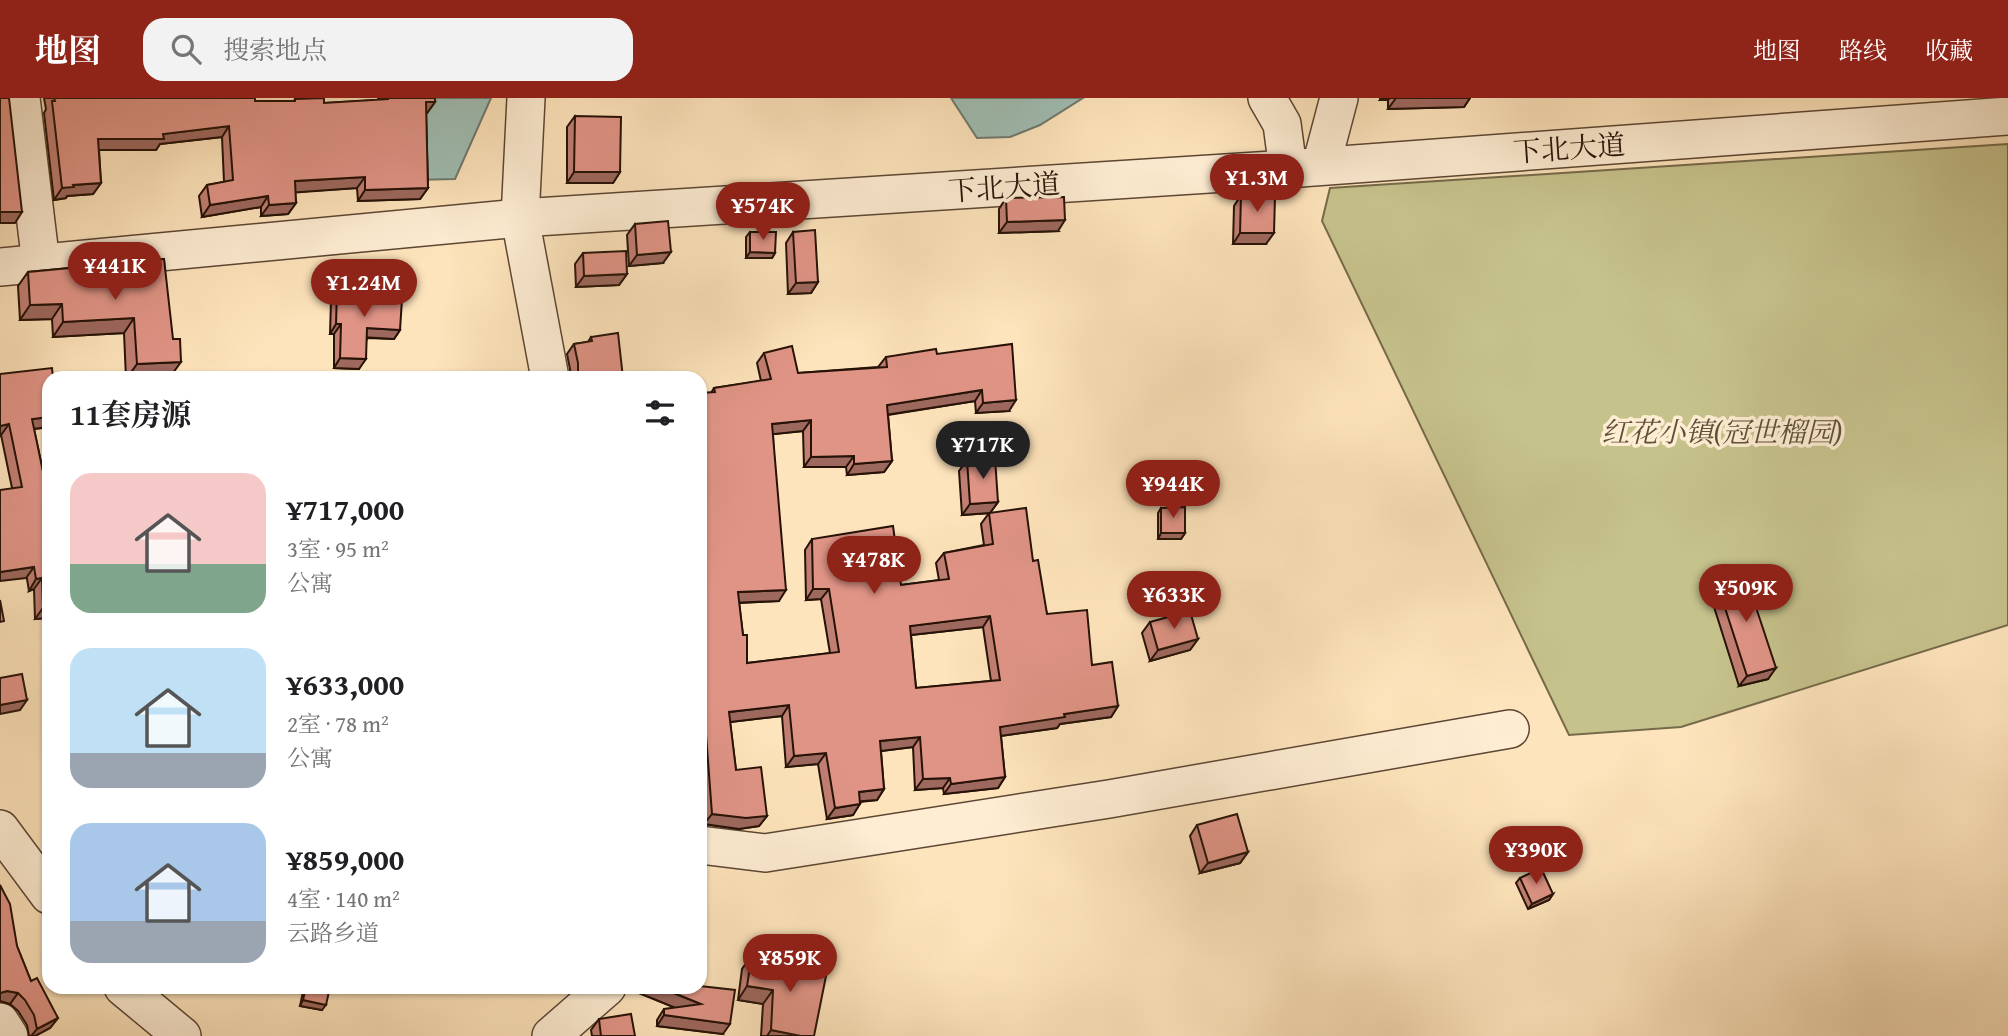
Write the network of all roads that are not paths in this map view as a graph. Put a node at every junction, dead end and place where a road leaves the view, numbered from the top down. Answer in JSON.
{"nodes":[{"id":1,"x":21,"y":98,"type":"edge"},
{"id":2,"x":526,"y":98,"type":"edge"},
{"id":3,"x":1267,"y":98,"type":"edge"},
{"id":4,"x":1339,"y":98,"type":"edge"},
{"id":5,"x":2008,"y":116,"type":"edge"},
{"id":6,"x":1304,"y":167,"type":"junction"},
{"id":7,"x":520,"y":218,"type":"junction"},
{"id":8,"x":41,"y":264,"type":"junction"},
{"id":9,"x":0,"y":268,"type":"edge"},
{"id":10,"x":549,"y":371,"type":"edge"},
{"id":11,"x":1510,"y":729,"type":"dead end"},
{"id":12,"x":0,"y":829,"type":"edge"},
{"id":13,"x":707,"y":846,"type":"edge"},
{"id":14,"x":42,"y":885,"type":"edge"},
{"id":15,"x":131,"y":994,"type":"edge"},
{"id":16,"x":599,"y":994,"type":"edge"},
{"id":17,"x":0,"y":1022,"type":"edge"},
{"id":18,"x":9,"y":1036,"type":"edge"},
{"id":19,"x":182,"y":1036,"type":"edge"},
{"id":20,"x":551,"y":1036,"type":"edge"}],
"edges":[{"from":1,"to":8,"type":"street"},
{"from":2,"to":7,"type":"street"},
{"from":3,"to":6,"type":"street"},
{"from":4,"to":6,"type":"street"},
{"from":5,"to":6,"type":"street","name":"下北大道"},
{"from":6,"to":7,"type":"street","name":"下北大道"},
{"from":7,"to":8,"type":"street","name":"下北大道"},
{"from":7,"to":10,"type":"street"},
{"from":8,"to":9,"type":"street","name":"下北大道"},
{"from":11,"to":13,"type":"street"},
{"from":12,"to":14,"type":"street"},
{"from":15,"to":19,"type":"street"},
{"from":16,"to":20,"type":"street"},
{"from":17,"to":18,"type":"street"}]}
